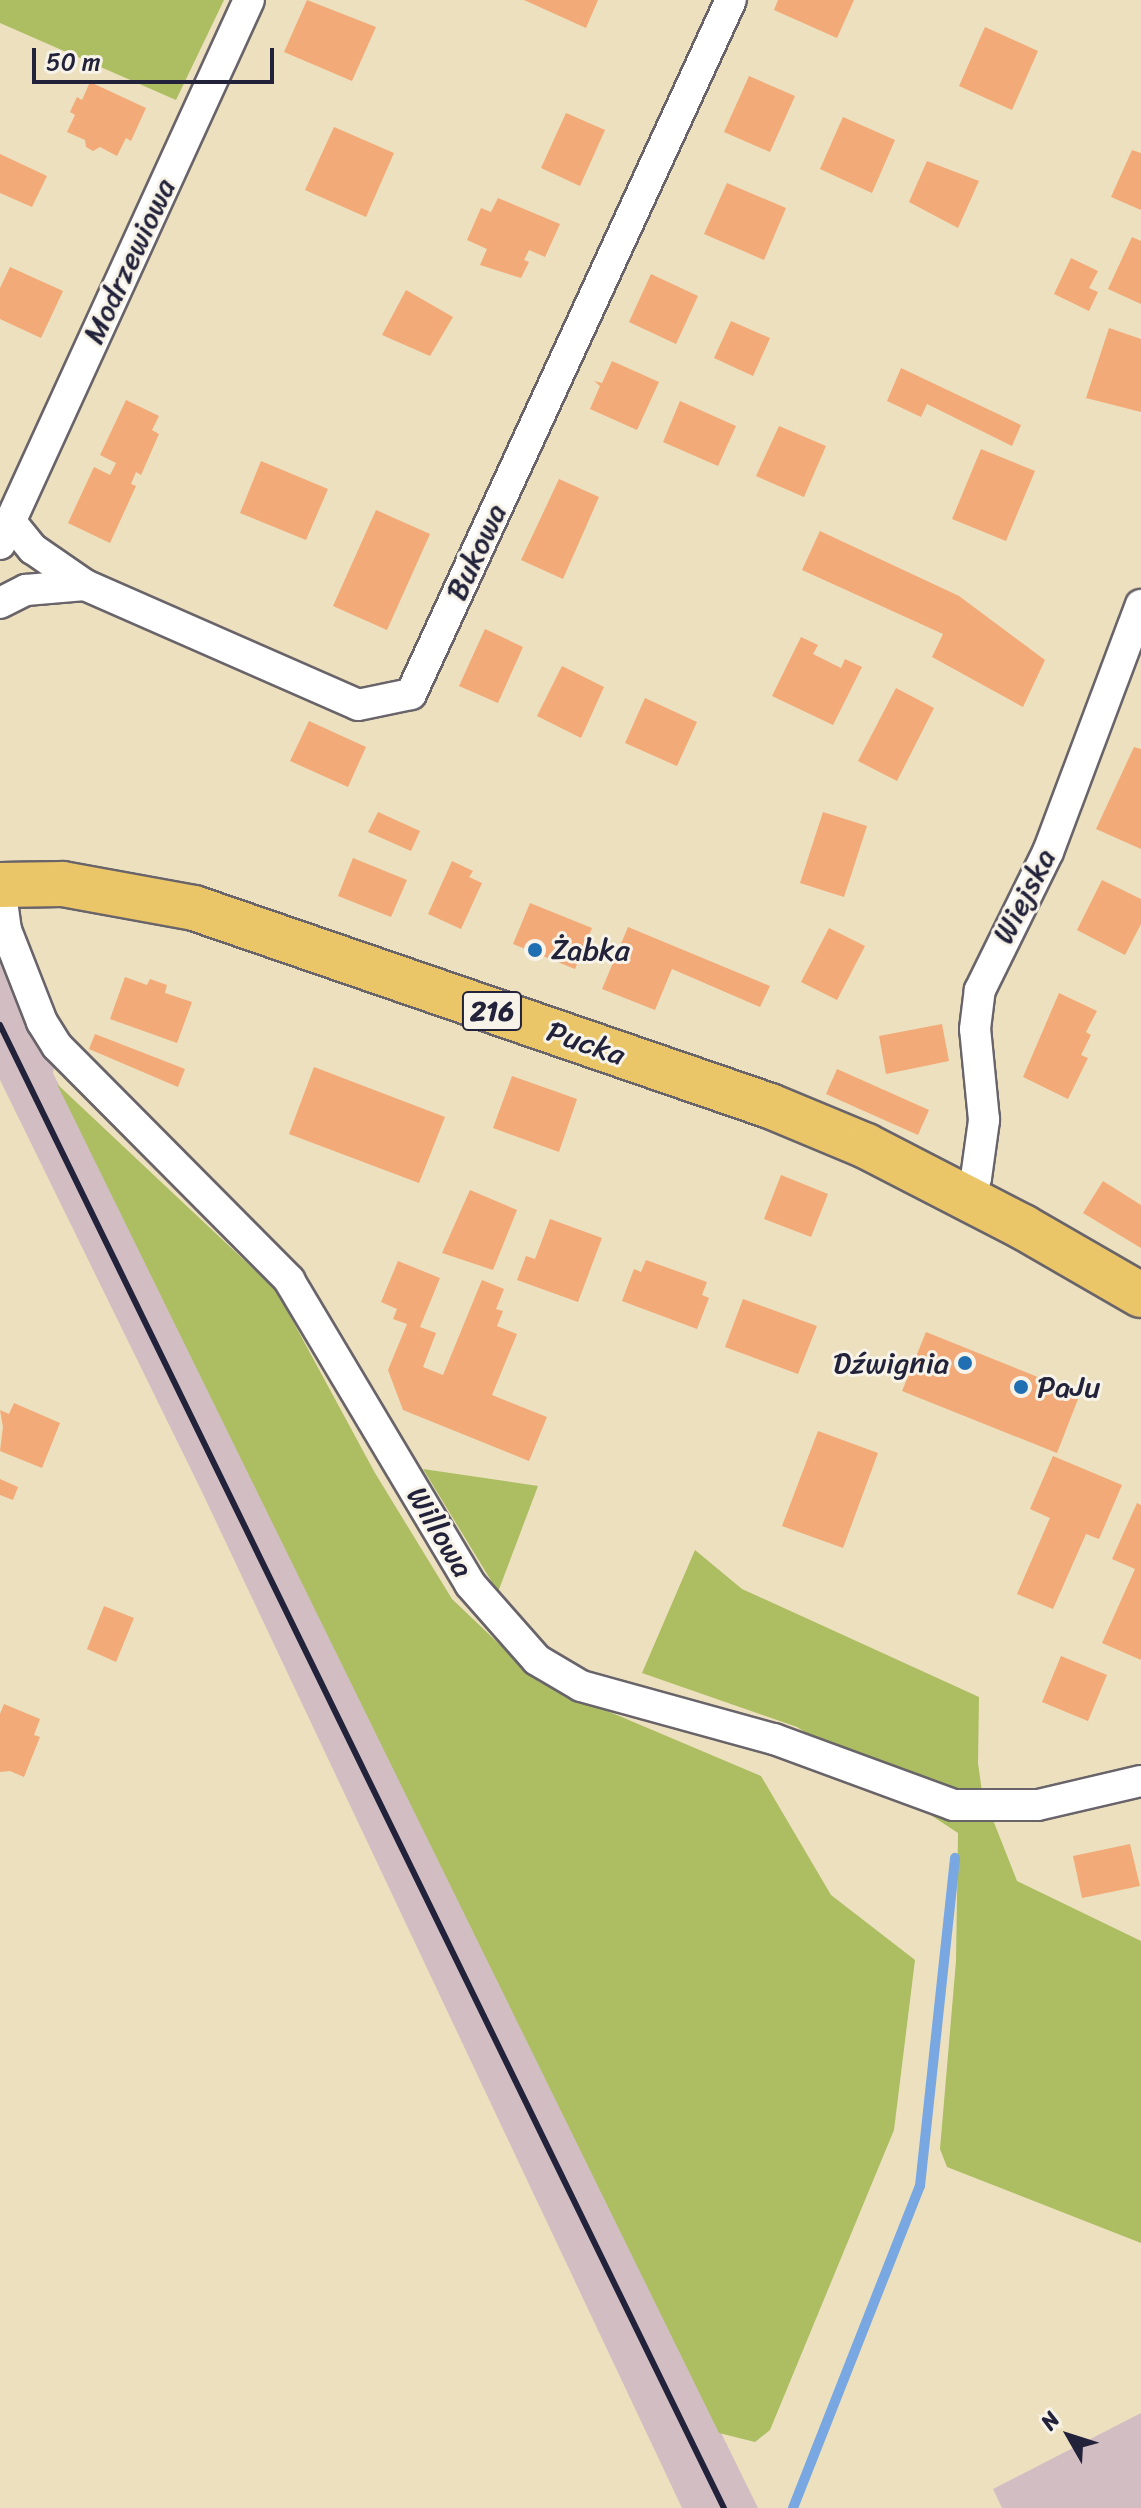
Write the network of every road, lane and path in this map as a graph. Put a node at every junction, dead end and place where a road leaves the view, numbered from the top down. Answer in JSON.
{"nodes":[{"id":1,"x":249,"y":0,"type":"edge"},
{"id":2,"x":731,"y":0,"type":"edge"},
{"id":3,"x":6,"y":517,"type":"edge"},
{"id":4,"x":85,"y":585,"type":"junction"},
{"id":5,"x":0,"y":603,"type":"edge"},
{"id":6,"x":1141,"y":605,"type":"edge"},
{"id":7,"x":0,"y":886,"type":"edge"},
{"id":8,"x":967,"y":1198,"type":"junction"},
{"id":9,"x":1141,"y":1295,"type":"edge"},
{"id":10,"x":1141,"y":1781,"type":"edge"}],
"edges":[{"from":1,"to":3,"type":"street","name":"Modrzewiowa"},
{"from":2,"to":4,"type":"street","name":"Bukowa"},
{"from":3,"to":4,"type":"street","name":"Bukowa"},
{"from":4,"to":5,"type":"street"},
{"from":6,"to":8,"type":"street","name":"Wiejska"},
{"from":7,"to":8,"type":"main road","name":"Pucka","number":"216"},
{"from":7,"to":10,"type":"street","name":"Willowa"},
{"from":8,"to":9,"type":"main road","name":"Pucka","number":"216"}]}
